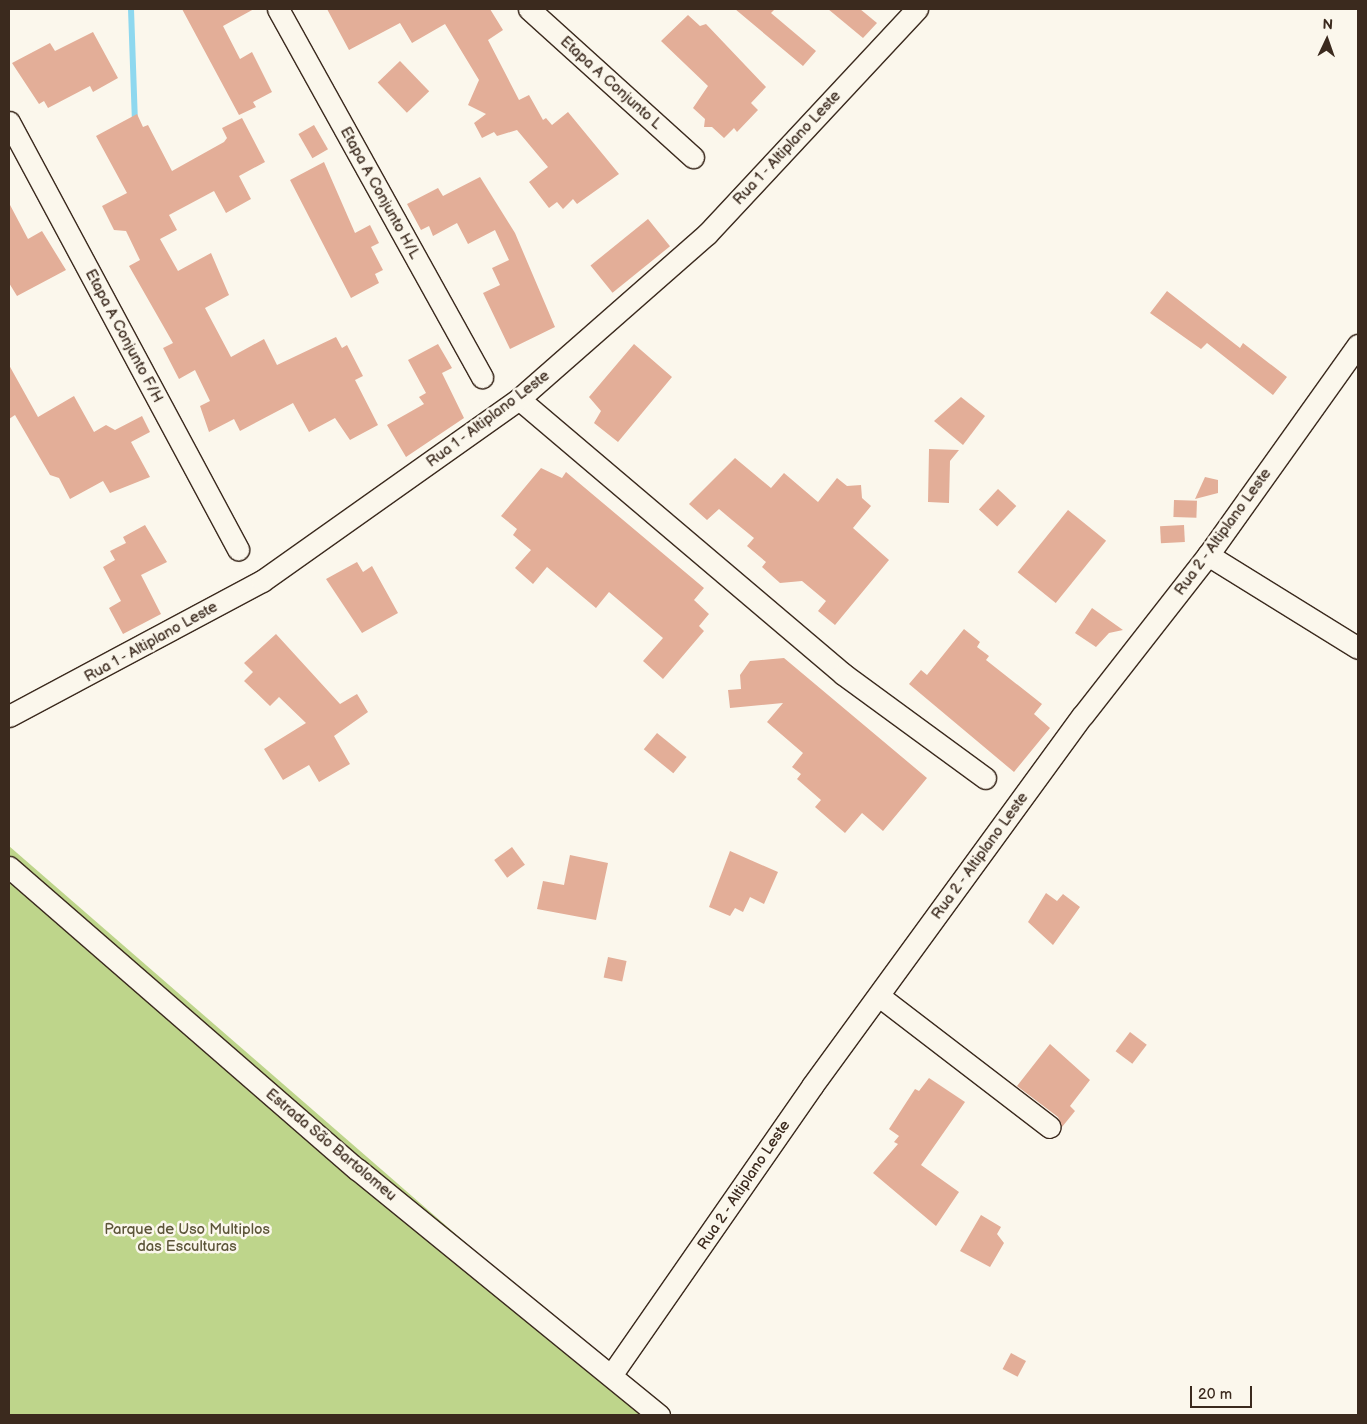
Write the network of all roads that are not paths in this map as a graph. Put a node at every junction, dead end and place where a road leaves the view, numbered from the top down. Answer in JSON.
{"nodes":[{"id":1,"x":278,"y":9,"type":"edge"},
{"id":2,"x":529,"y":9,"type":"edge"},
{"id":3,"x":917,"y":9,"type":"edge"},
{"id":4,"x":9,"y":122,"type":"edge"},
{"id":5,"x":693,"y":157,"type":"dead end"},
{"id":6,"x":1358,"y":345,"type":"edge"},
{"id":7,"x":482,"y":377,"type":"dead end"},
{"id":8,"x":519,"y":399,"type":"junction"},
{"id":9,"x":238,"y":549,"type":"dead end"},
{"id":10,"x":1208,"y":555,"type":"junction"},
{"id":11,"x":1358,"y":648,"type":"edge"},
{"id":12,"x":9,"y":716,"type":"edge"},
{"id":13,"x":985,"y":778,"type":"dead end"},
{"id":14,"x":9,"y":867,"type":"edge"},
{"id":15,"x":878,"y":996,"type":"junction"},
{"id":16,"x":1050,"y":1128,"type":"dead end"},
{"id":17,"x":612,"y":1374,"type":"junction"},
{"id":18,"x":659,"y":1415,"type":"edge"}],
"edges":[{"from":1,"to":7,"type":"street","name":"Etapa A Conjunto H/L"},
{"from":2,"to":5,"type":"street","name":"Etapa A Conjunto L"},
{"from":3,"to":8,"type":"street","name":"Rua 1 - Altiplano Leste"},
{"from":4,"to":9,"type":"street","name":"Etapa A Conjunto F/H"},
{"from":6,"to":10,"type":"street","name":"Rua 2 - Altiplano Leste"},
{"from":8,"to":12,"type":"street","name":"Rua 1 - Altiplano Leste"},
{"from":8,"to":13,"type":"street"},
{"from":10,"to":11,"type":"street"},
{"from":10,"to":15,"type":"street","name":"Rua 2 - Altiplano Leste"},
{"from":14,"to":17,"type":"street","name":"Estrada São Bartolomeu"},
{"from":15,"to":16,"type":"street"},
{"from":15,"to":17,"type":"street","name":"Rua 2 - Altiplano Leste"},
{"from":17,"to":18,"type":"street","name":"Estrada São Bartolomeu"}]}
